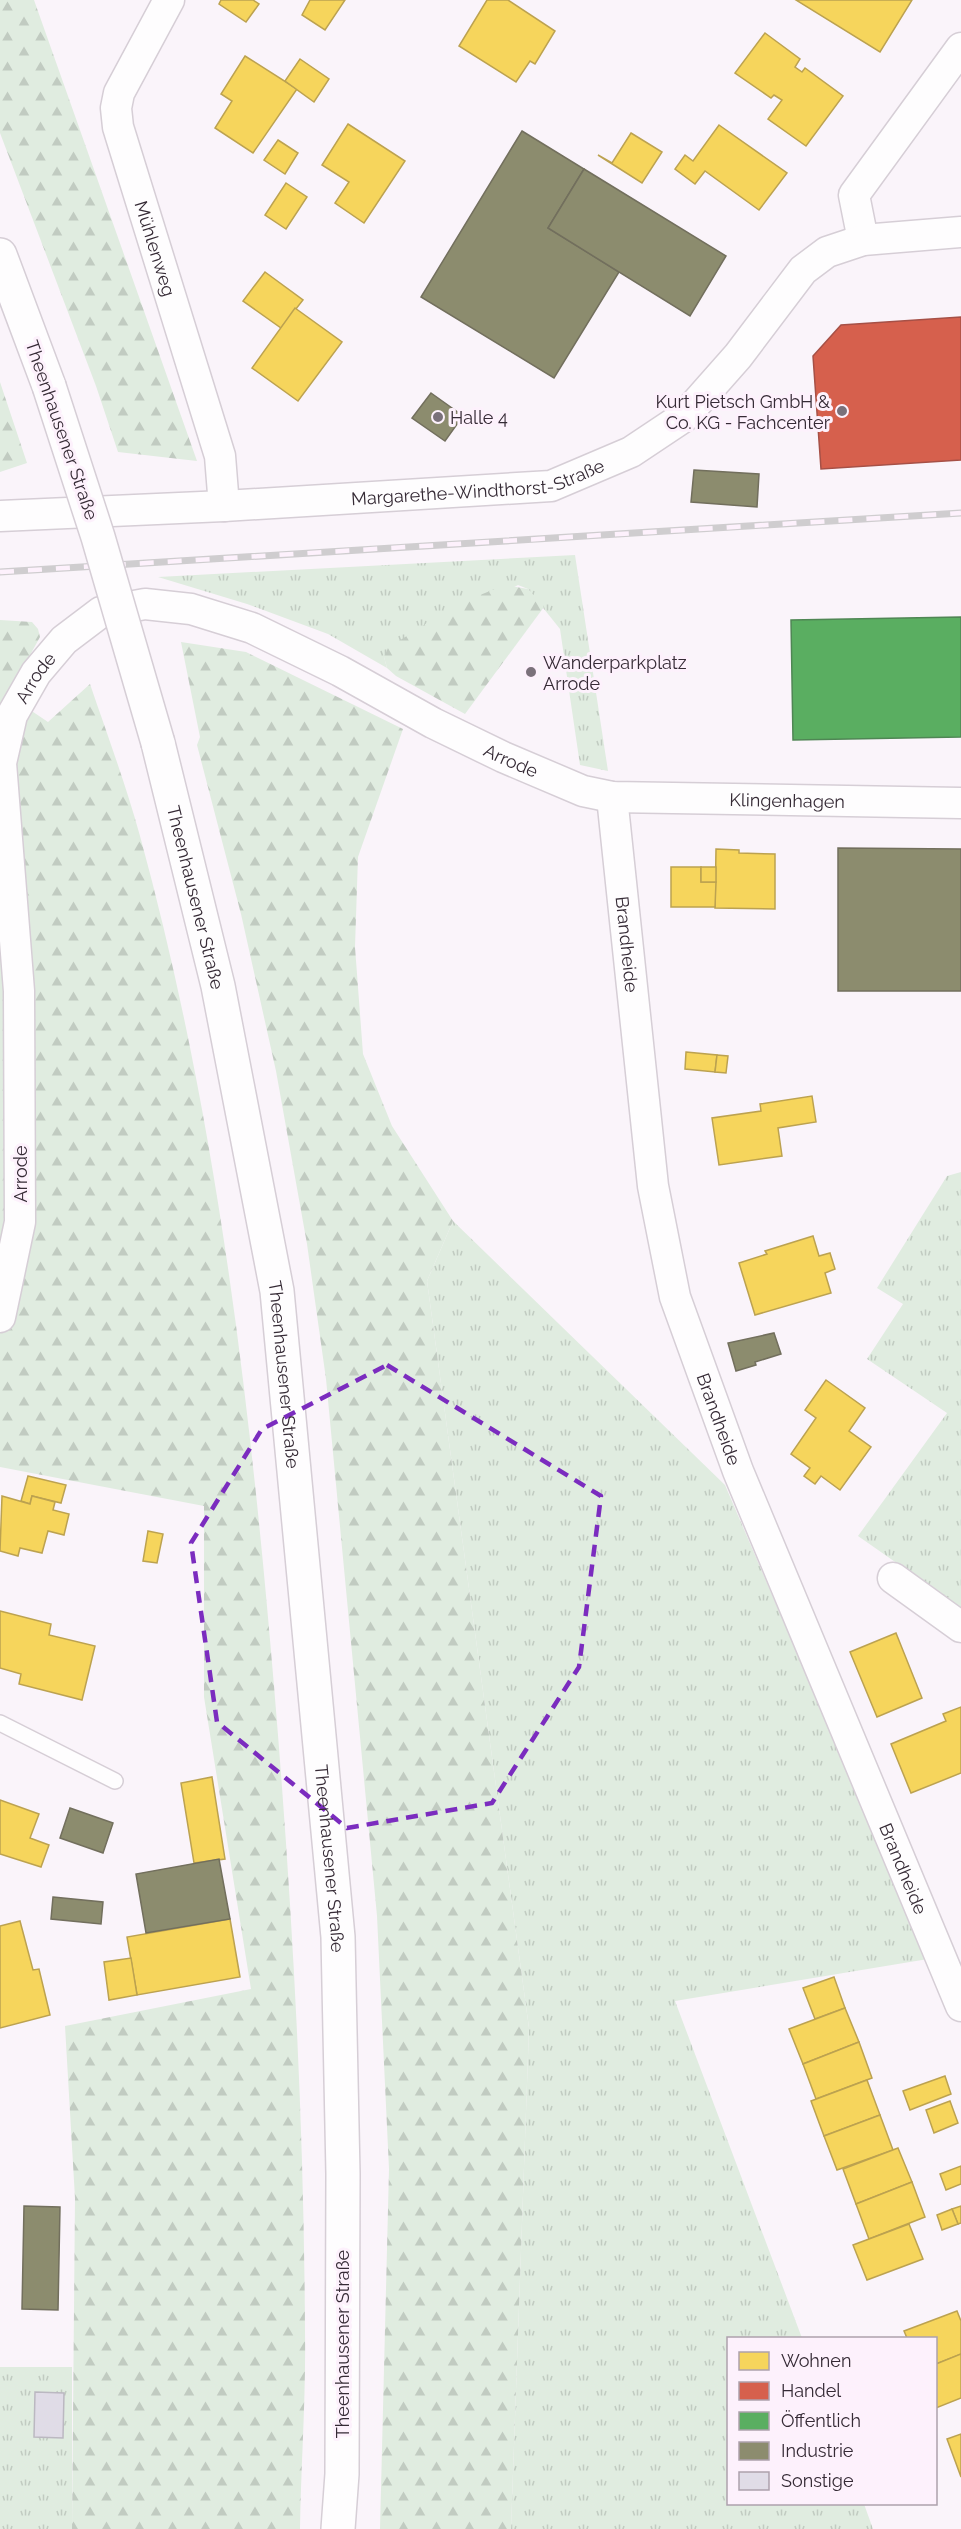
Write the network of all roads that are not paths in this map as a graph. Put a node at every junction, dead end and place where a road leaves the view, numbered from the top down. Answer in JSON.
{"nodes":[{"id":1,"x":169,"y":0,"type":"edge"},
{"id":2,"x":961,"y":48,"type":"edge"},
{"id":3,"x":961,"y":232,"type":"edge"},
{"id":4,"x":863,"y":240,"type":"junction"},
{"id":5,"x":0,"y":255,"type":"edge"},
{"id":6,"x":224,"y":506,"type":"junction"},
{"id":7,"x":0,"y":516,"type":"edge"},
{"id":8,"x":612,"y":797,"type":"junction"},
{"id":9,"x":961,"y":803,"type":"edge"},
{"id":10,"x":0,"y":1317,"type":"edge"},
{"id":11,"x":893,"y":1578,"type":"dead end"},
{"id":12,"x":961,"y":1627,"type":"edge"},
{"id":13,"x":0,"y":1723,"type":"edge"},
{"id":14,"x":115,"y":1781,"type":"dead end"},
{"id":15,"x":961,"y":2006,"type":"edge"},
{"id":16,"x":338,"y":2529,"type":"edge"}],
"edges":[{"from":1,"to":6,"type":"street","name":"Mühlenweg"},
{"from":2,"to":4,"type":"street"},
{"from":3,"to":4,"type":"street","name":"Margarethe-Windthorst-Straße"},
{"from":4,"to":6,"type":"street","name":"Margarethe-Windthorst-Straße"},
{"from":5,"to":16,"type":"main road","name":"Theenhausener Straße","bridge":true},
{"from":6,"to":7,"type":"street","name":"Margarethe-Windthorst-Straße"},
{"from":8,"to":9,"type":"street","name":"Klingenhagen"},
{"from":8,"to":10,"type":"street","name":"Arrode"},
{"from":8,"to":15,"type":"street","name":"Brandheide"},
{"from":11,"to":12,"type":"street"},
{"from":13,"to":14,"type":"lane"}]}
